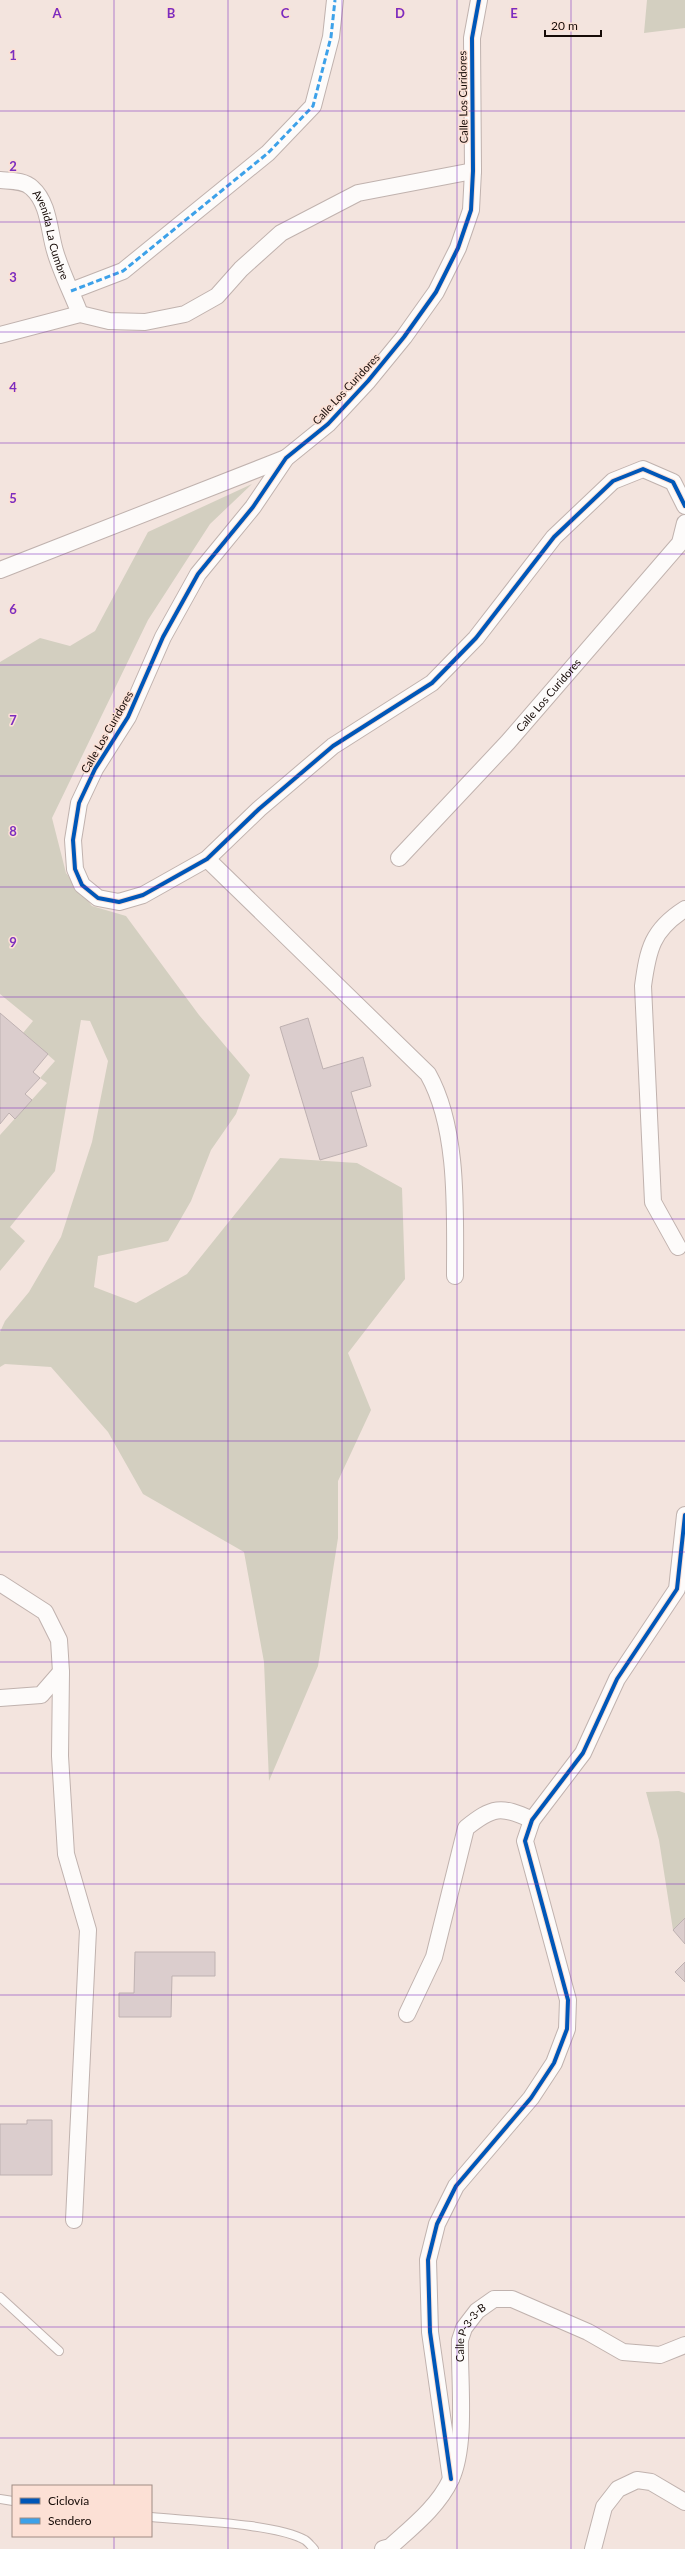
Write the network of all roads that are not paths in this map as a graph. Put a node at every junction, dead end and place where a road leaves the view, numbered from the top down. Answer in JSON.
{"nodes":[{"id":1,"x":334,"y":0,"type":"edge"},
{"id":2,"x":479,"y":0,"type":"edge"},
{"id":3,"x":473,"y":171,"type":"junction"},
{"id":4,"x":0,"y":180,"type":"edge"},
{"id":5,"x":71,"y":290,"type":"junction"},
{"id":6,"x":80,"y":314,"type":"junction"},
{"id":7,"x":0,"y":335,"type":"edge"},
{"id":8,"x":286,"y":458,"type":"junction"},
{"id":9,"x":685,"y":506,"type":"edge"},
{"id":10,"x":685,"y":523,"type":"edge"},
{"id":11,"x":0,"y":570,"type":"edge"},
{"id":12,"x":399,"y":858,"type":"dead end"},
{"id":13,"x":207,"y":859,"type":"junction"},
{"id":14,"x":685,"y":909,"type":"edge"},
{"id":15,"x":678,"y":1247,"type":"dead end"},
{"id":16,"x":456,"y":1276,"type":"dead end"},
{"id":17,"x":685,"y":1515,"type":"edge"},
{"id":18,"x":0,"y":1584,"type":"edge"},
{"id":19,"x":61,"y":1672,"type":"junction"},
{"id":20,"x":0,"y":1698,"type":"edge"},
{"id":21,"x":532,"y":1820,"type":"junction"},
{"id":22,"x":407,"y":2014,"type":"dead end"},
{"id":23,"x":74,"y":2220,"type":"dead end"},
{"id":24,"x":0,"y":2297,"type":"edge"},
{"id":25,"x":685,"y":2345,"type":"edge"},
{"id":26,"x":59,"y":2351,"type":"dead end"},
{"id":27,"x":451,"y":2479,"type":"junction"},
{"id":28,"x":0,"y":2499,"type":"edge"},
{"id":29,"x":12,"y":2501,"type":"edge"},
{"id":30,"x":685,"y":2502,"type":"edge"},
{"id":31,"x":152,"y":2517,"type":"edge"},
{"id":32,"x":314,"y":2549,"type":"edge"},
{"id":33,"x":383,"y":2549,"type":"edge"},
{"id":34,"x":593,"y":2549,"type":"edge"}],
"edges":[{"from":1,"to":5,"type":"street"},
{"from":2,"to":3,"type":"street","name":"Calle Los Curidores"},
{"from":3,"to":6,"type":"street"},
{"from":3,"to":8,"type":"street","name":"Calle Los Curidores"},
{"from":4,"to":5,"type":"street","name":"Avenida La Cumbre"},
{"from":5,"to":6,"type":"street","name":"Avenida La Cumbre"},
{"from":6,"to":7,"type":"street"},
{"from":8,"to":11,"type":"street"},
{"from":8,"to":13,"type":"street","name":"Calle Los Curidores"},
{"from":9,"to":13,"type":"street","name":"Calle Los Curidores"},
{"from":10,"to":12,"type":"street","name":"Calle Los Curidores"},
{"from":13,"to":16,"type":"street"},
{"from":14,"to":15,"type":"street"},
{"from":17,"to":21,"type":"street"},
{"from":18,"to":19,"type":"street"},
{"from":19,"to":20,"type":"street"},
{"from":19,"to":23,"type":"street"},
{"from":21,"to":22,"type":"street"},
{"from":21,"to":27,"type":"street"},
{"from":24,"to":26,"type":"lane"},
{"from":25,"to":27,"type":"street","name":"Calle P-3-3-B"},
{"from":27,"to":33,"type":"street","name":"Calle P-3-3-B"},
{"from":28,"to":29,"type":"lane"},
{"from":30,"to":34,"type":"street"},
{"from":31,"to":32,"type":"lane"}]}
